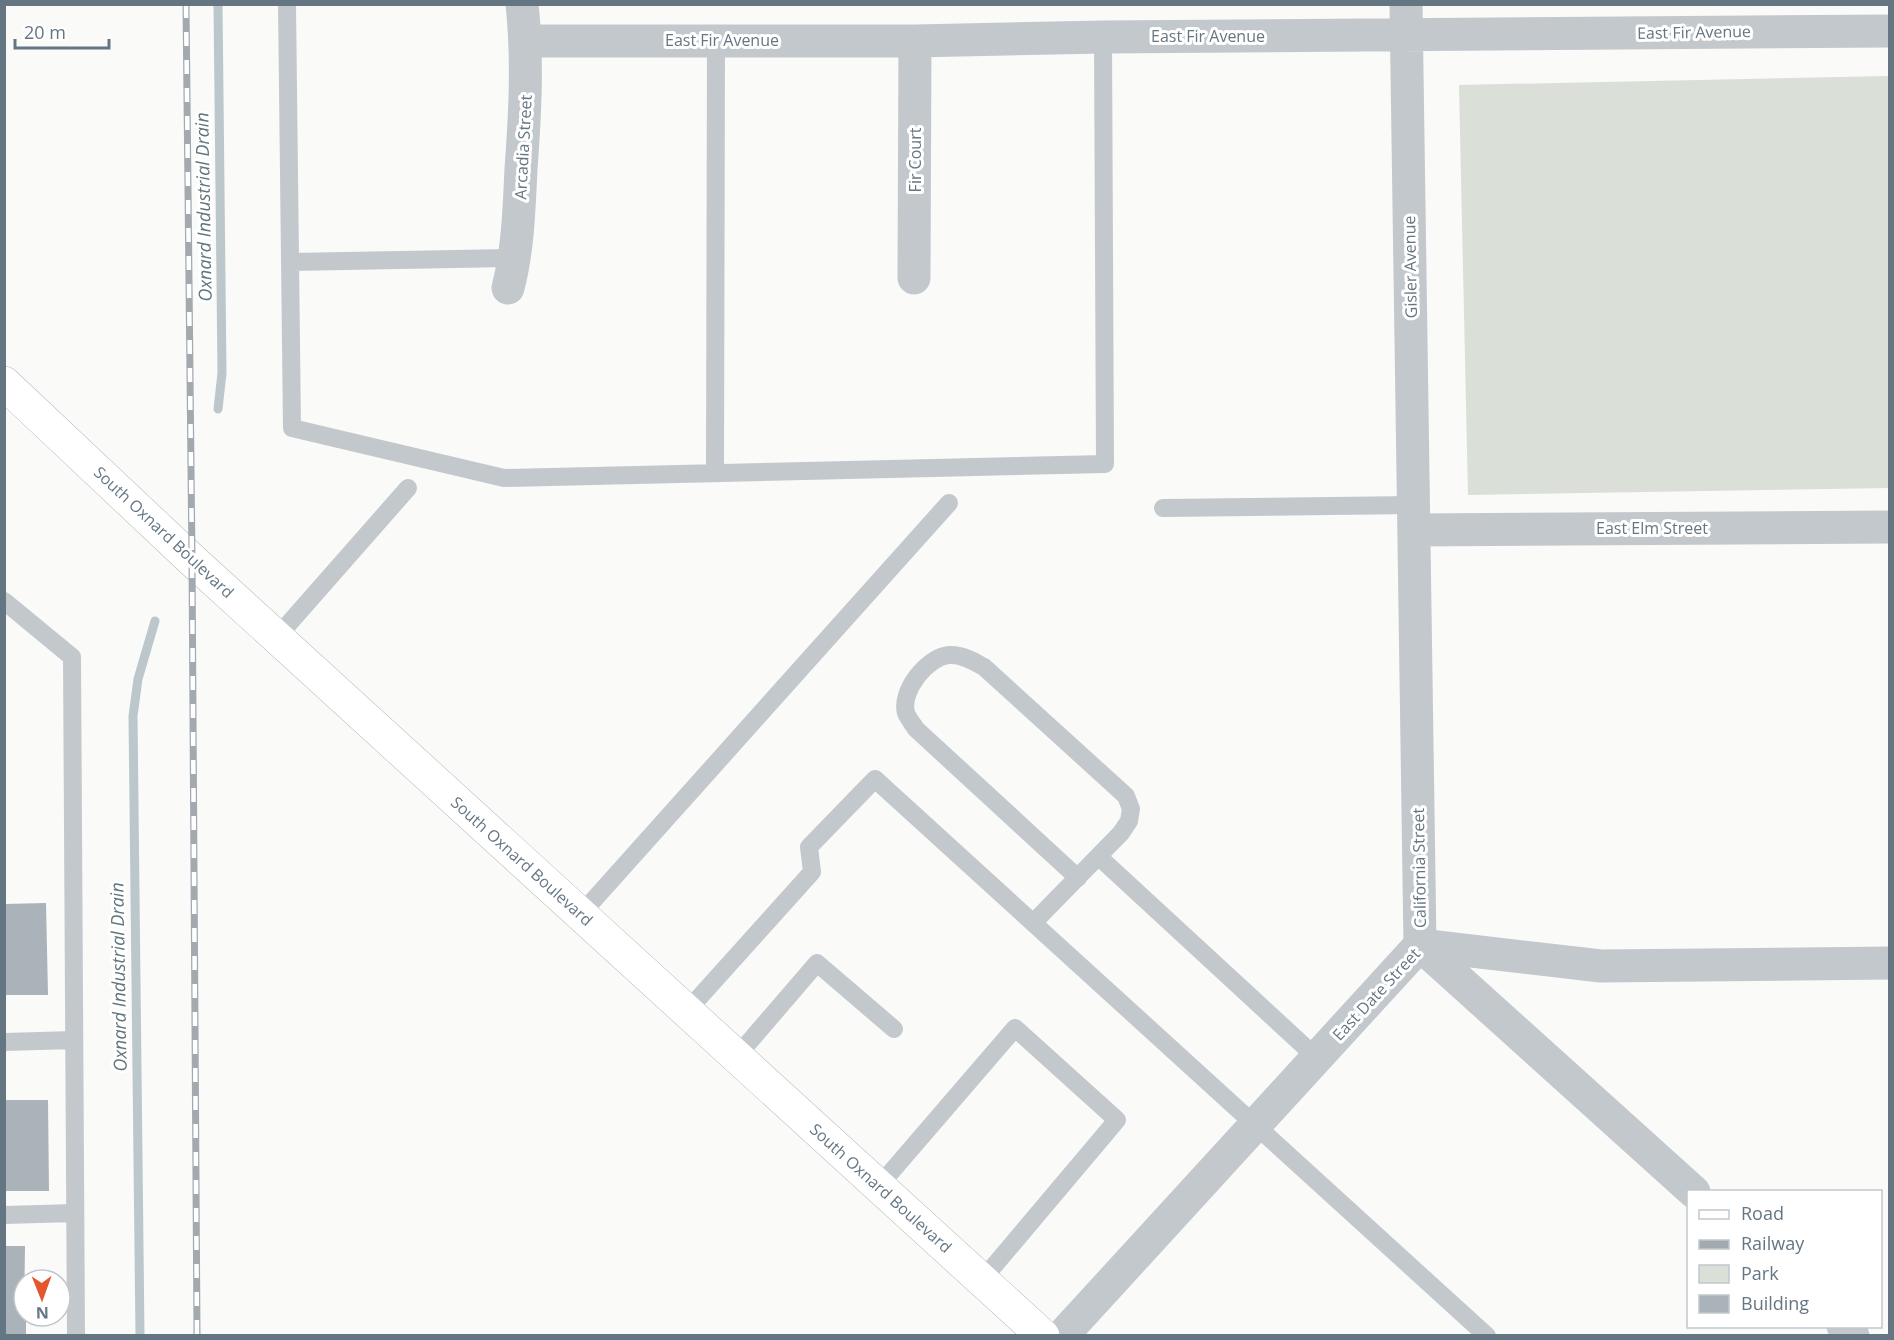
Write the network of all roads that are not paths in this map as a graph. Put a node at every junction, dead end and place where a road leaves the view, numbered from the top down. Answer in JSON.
{"nodes":[{"id":1,"x":287,"y":4,"type":"edge"},
{"id":2,"x":522,"y":4,"type":"edge"},
{"id":3,"x":1406,"y":20,"type":"edge"},
{"id":4,"x":1890,"y":31,"type":"edge"},
{"id":5,"x":1103,"y":37,"type":"junction"},
{"id":6,"x":716,"y":40,"type":"junction"},
{"id":7,"x":526,"y":41,"type":"junction"},
{"id":8,"x":915,"y":41,"type":"junction"},
{"id":9,"x":290,"y":262,"type":"junction"},
{"id":10,"x":512,"y":273,"type":"joint"},
{"id":11,"x":914,"y":278,"type":"dead end"},
{"id":12,"x":4,"y":383,"type":"edge"},
{"id":13,"x":715,"y":472,"type":"junction"},
{"id":14,"x":408,"y":488,"type":"dead end"},
{"id":15,"x":949,"y":503,"type":"dead end"},
{"id":16,"x":1163,"y":508,"type":"dead end"},
{"id":17,"x":1414,"y":518,"type":"junction"},
{"id":18,"x":1890,"y":527,"type":"edge"},
{"id":19,"x":4,"y":601,"type":"edge"},
{"id":20,"x":277,"y":637,"type":"junction"},
{"id":21,"x":1099,"y":857,"type":"junction"},
{"id":22,"x":1078,"y":878,"type":"junction"},
{"id":23,"x":580,"y":914,"type":"junction"},
{"id":24,"x":1033,"y":923,"type":"junction"},
{"id":25,"x":1420,"y":945,"type":"junction"},
{"id":26,"x":1890,"y":963,"type":"edge"},
{"id":27,"x":687,"y":1011,"type":"junction"},
{"id":28,"x":894,"y":1029,"type":"dead end"},
{"id":29,"x":74,"y":1040,"type":"junction"},
{"id":30,"x":4,"y":1042,"type":"edge"},
{"id":31,"x":737,"y":1056,"type":"junction"},
{"id":32,"x":1317,"y":1058,"type":"junction"},
{"id":33,"x":1255,"y":1125,"type":"junction"},
{"id":34,"x":879,"y":1186,"type":"junction"},
{"id":35,"x":1693,"y":1190,"type":"edge"},
{"id":36,"x":75,"y":1213,"type":"junction"},
{"id":37,"x":4,"y":1215,"type":"edge"},
{"id":38,"x":982,"y":1280,"type":"junction"},
{"id":39,"x":76,"y":1335,"type":"edge"},
{"id":40,"x":1043,"y":1335,"type":"edge"},
{"id":41,"x":1062,"y":1335,"type":"edge"},
{"id":42,"x":1487,"y":1335,"type":"edge"}],
"edges":[{"from":1,"to":9,"type":"lane"},
{"from":2,"to":7,"type":"street","name":"Arcadia Street"},
{"from":3,"to":4,"type":"street","name":"East Fir Avenue"},
{"from":3,"to":5,"type":"street","name":"East Fir Avenue"},
{"from":3,"to":17,"type":"street","name":"Gisler Avenue"},
{"from":5,"to":8,"type":"street","name":"East Fir Avenue"},
{"from":5,"to":13,"type":"lane"},
{"from":6,"to":7,"type":"street","name":"East Fir Avenue"},
{"from":6,"to":8,"type":"street","name":"East Fir Avenue"},
{"from":6,"to":13,"type":"lane"},
{"from":7,"to":10,"type":"street","name":"Arcadia Street"},
{"from":8,"to":11,"type":"street","name":"Fir Court"},
{"from":9,"to":10,"type":"lane"},
{"from":9,"to":13,"type":"lane"},
{"from":12,"to":20,"type":"main road","name":"South Oxnard Boulevard"},
{"from":14,"to":20,"type":"lane"},
{"from":15,"to":23,"type":"lane"},
{"from":16,"to":17,"type":"lane"},
{"from":17,"to":18,"type":"street","name":"East Elm Street"},
{"from":17,"to":25,"type":"street","name":"California Street"},
{"from":19,"to":29,"type":"lane"},
{"from":20,"to":23,"type":"main road","name":"South Oxnard Boulevard"},
{"from":21,"to":22,"type":"lane"},
{"from":21,"to":22,"type":"lane"},
{"from":21,"to":32,"type":"lane"},
{"from":22,"to":24,"type":"lane"},
{"from":23,"to":27,"type":"main road","name":"South Oxnard Boulevard"},
{"from":24,"to":27,"type":"lane"},
{"from":24,"to":33,"type":"lane"},
{"from":25,"to":26,"type":"street","name":"East Date Street"},
{"from":25,"to":32,"type":"street","name":"East Date Street"},
{"from":25,"to":35,"type":"street","name":"California Street"},
{"from":27,"to":31,"type":"main road","name":"South Oxnard Boulevard"},
{"from":28,"to":31,"type":"lane"},
{"from":29,"to":30,"type":"lane"},
{"from":29,"to":36,"type":"lane"},
{"from":31,"to":34,"type":"main road","name":"South Oxnard Boulevard"},
{"from":32,"to":33,"type":"street","name":"East Date Street"},
{"from":33,"to":41,"type":"street","name":"East Date Street"},
{"from":33,"to":42,"type":"lane"},
{"from":34,"to":38,"type":"main road","name":"South Oxnard Boulevard"},
{"from":34,"to":38,"type":"lane"},
{"from":36,"to":37,"type":"lane"},
{"from":36,"to":39,"type":"lane"},
{"from":38,"to":40,"type":"main road","name":"South Oxnard Boulevard"}]}
